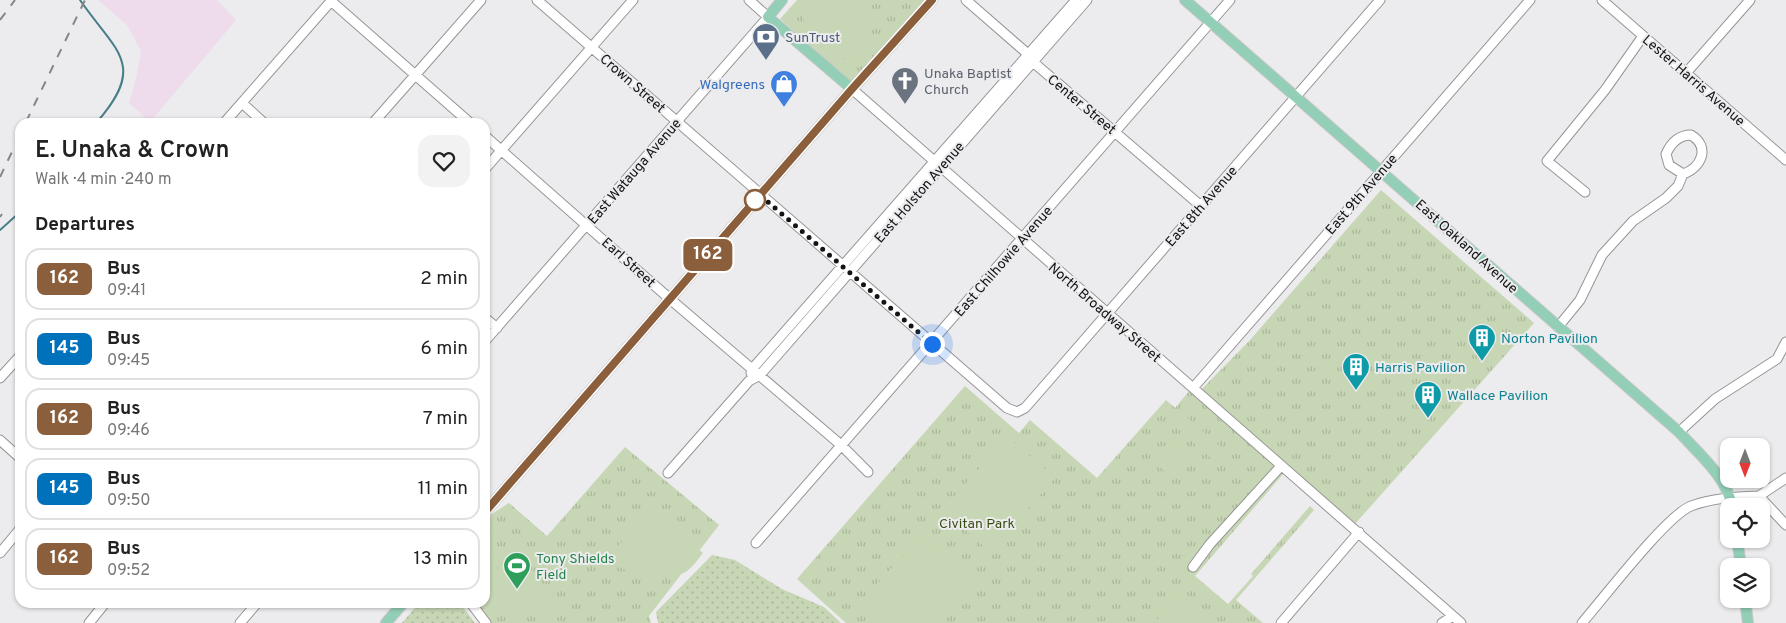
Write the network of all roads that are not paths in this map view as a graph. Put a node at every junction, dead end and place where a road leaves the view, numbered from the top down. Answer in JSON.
{"nodes":[{"id":1,"x":482,"y":0,"type":"edge"},
{"id":2,"x":537,"y":0,"type":"edge"},
{"id":3,"x":633,"y":0,"type":"edge"},
{"id":4,"x":749,"y":0,"type":"edge"},
{"id":5,"x":782,"y":0,"type":"edge"},
{"id":6,"x":932,"y":0,"type":"edge"},
{"id":7,"x":966,"y":0,"type":"edge"},
{"id":8,"x":1076,"y":0,"type":"edge"},
{"id":9,"x":1087,"y":0,"type":"edge"},
{"id":10,"x":1185,"y":0,"type":"edge"},
{"id":11,"x":1230,"y":0,"type":"edge"},
{"id":12,"x":1380,"y":0,"type":"edge"},
{"id":13,"x":1530,"y":0,"type":"edge"},
{"id":14,"x":1602,"y":0,"type":"edge"},
{"id":15,"x":1750,"y":0,"type":"edge"},
{"id":16,"x":332,"y":1,"type":"edge"},
{"id":17,"x":768,"y":17,"type":"junction"},
{"id":18,"x":1211,"y":22,"type":"junction"},
{"id":19,"x":1643,"y":36,"type":"junction"},
{"id":20,"x":592,"y":46,"type":"junction"},
{"id":21,"x":1031,"y":59,"type":"junction"},
{"id":22,"x":1686,"y":73,"type":"junction"},
{"id":23,"x":415,"y":75,"type":"junction"},
{"id":24,"x":852,"y":89,"type":"junction"},
{"id":25,"x":1296,"y":97,"type":"junction"},
{"id":26,"x":242,"y":103,"type":"junction"},
{"id":27,"x":229,"y":118,"type":"edge"},
{"id":28,"x":259,"y":118,"type":"edge"},
{"id":29,"x":377,"y":118,"type":"edge"},
{"id":30,"x":464,"y":118,"type":"edge"},
{"id":31,"x":677,"y":122,"type":"junction"},
{"id":32,"x":1115,"y":132,"type":"junction"},
{"id":33,"x":490,"y":140,"type":"edge"},
{"id":34,"x":501,"y":150,"type":"junction"},
{"id":35,"x":1786,"y":160,"type":"edge"},
{"id":36,"x":490,"y":163,"type":"edge"},
{"id":37,"x":938,"y":165,"type":"junction"},
{"id":38,"x":1381,"y":170,"type":"junction"},
{"id":39,"x":1683,"y":174,"type":"junction"},
{"id":40,"x":1585,"y":192,"type":"dead end"},
{"id":41,"x":760,"y":195,"type":"junction"},
{"id":42,"x":1201,"y":206,"type":"junction"},
{"id":43,"x":587,"y":224,"type":"junction"},
{"id":44,"x":1022,"y":239,"type":"junction"},
{"id":45,"x":846,"y":269,"type":"junction"},
{"id":46,"x":670,"y":299,"type":"junction"},
{"id":47,"x":1108,"y":314,"type":"junction"},
{"id":48,"x":490,"y":322,"type":"edge"},
{"id":49,"x":1558,"y":327,"type":"junction"},
{"id":50,"x":497,"y":328,"type":"junction"},
{"id":51,"x":490,"y":336,"type":"edge"},
{"id":52,"x":1786,"y":342,"type":"edge"},
{"id":53,"x":932,"y":344,"type":"junction"},
{"id":54,"x":15,"y":362,"type":"edge"},
{"id":55,"x":756,"y":372,"type":"junction"},
{"id":56,"x":0,"y":378,"type":"edge"},
{"id":57,"x":1193,"y":388,"type":"junction"},
{"id":58,"x":1021,"y":411,"type":"joint"},
{"id":59,"x":1679,"y":432,"type":"junction"},
{"id":60,"x":0,"y":440,"type":"edge"},
{"id":61,"x":841,"y":446,"type":"junction"},
{"id":62,"x":15,"y":454,"type":"edge"},
{"id":63,"x":1281,"y":466,"type":"junction"},
{"id":64,"x":868,"y":472,"type":"dead end"},
{"id":65,"x":668,"y":473,"type":"dead end"},
{"id":66,"x":1786,"y":478,"type":"edge"},
{"id":67,"x":1758,"y":496,"type":"junction"},
{"id":68,"x":1729,"y":498,"type":"edge"},
{"id":69,"x":1749,"y":498,"type":"edge"},
{"id":70,"x":1720,"y":503,"type":"edge"},
{"id":71,"x":490,"y":506,"type":"edge"},
{"id":72,"x":1786,"y":524,"type":"edge"},
{"id":73,"x":1359,"y":532,"type":"junction"},
{"id":74,"x":15,"y":535,"type":"edge"},
{"id":75,"x":756,"y":543,"type":"dead end"},
{"id":76,"x":0,"y":552,"type":"edge"},
{"id":77,"x":1193,"y":566,"type":"dead end"},
{"id":78,"x":101,"y":608,"type":"edge"},
{"id":79,"x":253,"y":608,"type":"edge"},
{"id":80,"x":399,"y":608,"type":"edge"},
{"id":81,"x":475,"y":608,"type":"edge"},
{"id":82,"x":1746,"y":608,"type":"edge"},
{"id":83,"x":1453,"y":616,"type":"junction"},
{"id":84,"x":89,"y":623,"type":"edge"},
{"id":85,"x":240,"y":623,"type":"edge"},
{"id":86,"x":386,"y":623,"type":"edge"},
{"id":87,"x":486,"y":623,"type":"edge"},
{"id":88,"x":1281,"y":623,"type":"edge"},
{"id":89,"x":1442,"y":623,"type":"edge"},
{"id":90,"x":1461,"y":623,"type":"edge"},
{"id":91,"x":1582,"y":623,"type":"edge"},
{"id":92,"x":1748,"y":623,"type":"edge"}],
"edges":[{"from":1,"to":23,"type":"street"},
{"from":2,"to":20,"type":"street","name":"Crown Street"},
{"from":3,"to":20,"type":"street"},
{"from":4,"to":17,"type":"street","name":"North Broadway Street"},
{"from":5,"to":17,"type":"main road","name":"East Watauga Avenue"},
{"from":6,"to":24,"type":"main road"},
{"from":7,"to":21,"type":"street","name":"Center Street"},
{"from":8,"to":21,"type":"street","name":"East Holston Avenue"},
{"from":9,"to":21,"type":"street","name":"East Holston Avenue"},
{"from":10,"to":18,"type":"main road","name":"East Oakland Avenue"},
{"from":11,"to":18,"type":"street","name":"East Chilhowie Avenue"},
{"from":12,"to":25,"type":"street","name":"East 8th Avenue"},
{"from":13,"to":38,"type":"street","name":"East 9th Avenue"},
{"from":14,"to":19,"type":"street","name":"Lester Harris Avenue"},
{"from":15,"to":22,"type":"street"},
{"from":16,"to":23,"type":"street"},
{"from":16,"to":26,"type":"street"},
{"from":17,"to":24,"type":"main road","name":"North Broadway Street"},
{"from":17,"to":31,"type":"street","name":"East Watauga Avenue"},
{"from":18,"to":25,"type":"main road","name":"East Oakland Avenue"},
{"from":18,"to":32,"type":"street","name":"East Chilhowie Avenue"},
{"from":19,"to":22,"type":"street","name":"Lester Harris Avenue"},
{"from":19,"to":40,"type":"street"},
{"from":20,"to":31,"type":"street","name":"Crown Street"},
{"from":20,"to":34,"type":"street"},
{"from":21,"to":32,"type":"street","name":"Center Street"},
{"from":21,"to":37,"type":"street","name":"East Holston Avenue"},
{"from":22,"to":35,"type":"street","name":"Lester Harris Avenue"},
{"from":23,"to":29,"type":"street"},
{"from":23,"to":30,"type":"street"},
{"from":24,"to":37,"type":"street","name":"North Broadway Street"},
{"from":24,"to":41,"type":"main road"},
{"from":25,"to":38,"type":"main road","name":"East Oakland Avenue"},
{"from":25,"to":42,"type":"street","name":"East 8th Avenue"},
{"from":26,"to":27,"type":"street"},
{"from":26,"to":28,"type":"street"},
{"from":31,"to":41,"type":"street","name":"Crown Street"},
{"from":31,"to":43,"type":"street","name":"East Watauga Avenue"},
{"from":32,"to":42,"type":"street","name":"Center Street"},
{"from":32,"to":44,"type":"street","name":"East Chilhowie Avenue"},
{"from":33,"to":34,"type":"street","name":"Earl Street"},
{"from":34,"to":36,"type":"street"},
{"from":34,"to":43,"type":"street","name":"Earl Street"},
{"from":37,"to":44,"type":"street","name":"North Broadway Street"},
{"from":37,"to":45,"type":"street","name":"East Holston Avenue"},
{"from":38,"to":49,"type":"main road","name":"East Oakland Avenue"},
{"from":38,"to":57,"type":"street","name":"East 9th Avenue"},
{"from":39,"to":39,"type":"street"},
{"from":39,"to":49,"type":"street"},
{"from":41,"to":45,"type":"street","name":"Crown Street"},
{"from":41,"to":46,"type":"main road"},
{"from":42,"to":47,"type":"street","name":"East 8th Avenue"},
{"from":43,"to":46,"type":"street","name":"Earl Street"},
{"from":43,"to":50,"type":"street","name":"East Watauga Avenue"},
{"from":44,"to":47,"type":"street","name":"North Broadway Street"},
{"from":44,"to":53,"type":"street","name":"East Chilhowie Avenue"},
{"from":45,"to":53,"type":"street","name":"Crown Street"},
{"from":45,"to":55,"type":"street","name":"East Holston Avenue"},
{"from":46,"to":55,"type":"street","name":"Earl Street"},
{"from":46,"to":71,"type":"main road"},
{"from":47,"to":57,"type":"street","name":"North Broadway Street"},
{"from":47,"to":58,"type":"street","name":"East 8th Avenue"},
{"from":48,"to":50,"type":"street"},
{"from":49,"to":59,"type":"main road","name":"East Oakland Avenue"},
{"from":50,"to":51,"type":"street","name":"East Watauga Avenue"},
{"from":52,"to":59,"type":"street"},
{"from":53,"to":58,"type":"street","name":"Crown Street"},
{"from":53,"to":61,"type":"street","name":"East Chilhowie Avenue"},
{"from":54,"to":56,"type":"street"},
{"from":55,"to":61,"type":"street","name":"Earl Street"},
{"from":55,"to":65,"type":"street","name":"East Holston Avenue"},
{"from":57,"to":63,"type":"street","name":"North Broadway Street"},
{"from":59,"to":68,"type":"main road","name":"East Oakland Avenue"},
{"from":60,"to":62,"type":"street"},
{"from":61,"to":64,"type":"street","name":"Earl Street"},
{"from":61,"to":75,"type":"street","name":"East Chilhowie Avenue"},
{"from":63,"to":73,"type":"street","name":"North Broadway Street"},
{"from":63,"to":77,"type":"street"},
{"from":66,"to":67,"type":"street"},
{"from":67,"to":69,"type":"street"},
{"from":67,"to":72,"type":"street"},
{"from":70,"to":91,"type":"street"},
{"from":73,"to":83,"type":"street","name":"North Broadway Street"},
{"from":73,"to":88,"type":"street"},
{"from":74,"to":76,"type":"street"},
{"from":78,"to":84,"type":"street"},
{"from":79,"to":85,"type":"street"},
{"from":80,"to":86,"type":"main road"},
{"from":81,"to":87,"type":"street"},
{"from":82,"to":92,"type":"main road"},
{"from":83,"to":89,"type":"street"},
{"from":83,"to":90,"type":"street","name":"North Broadway Street"}]}
